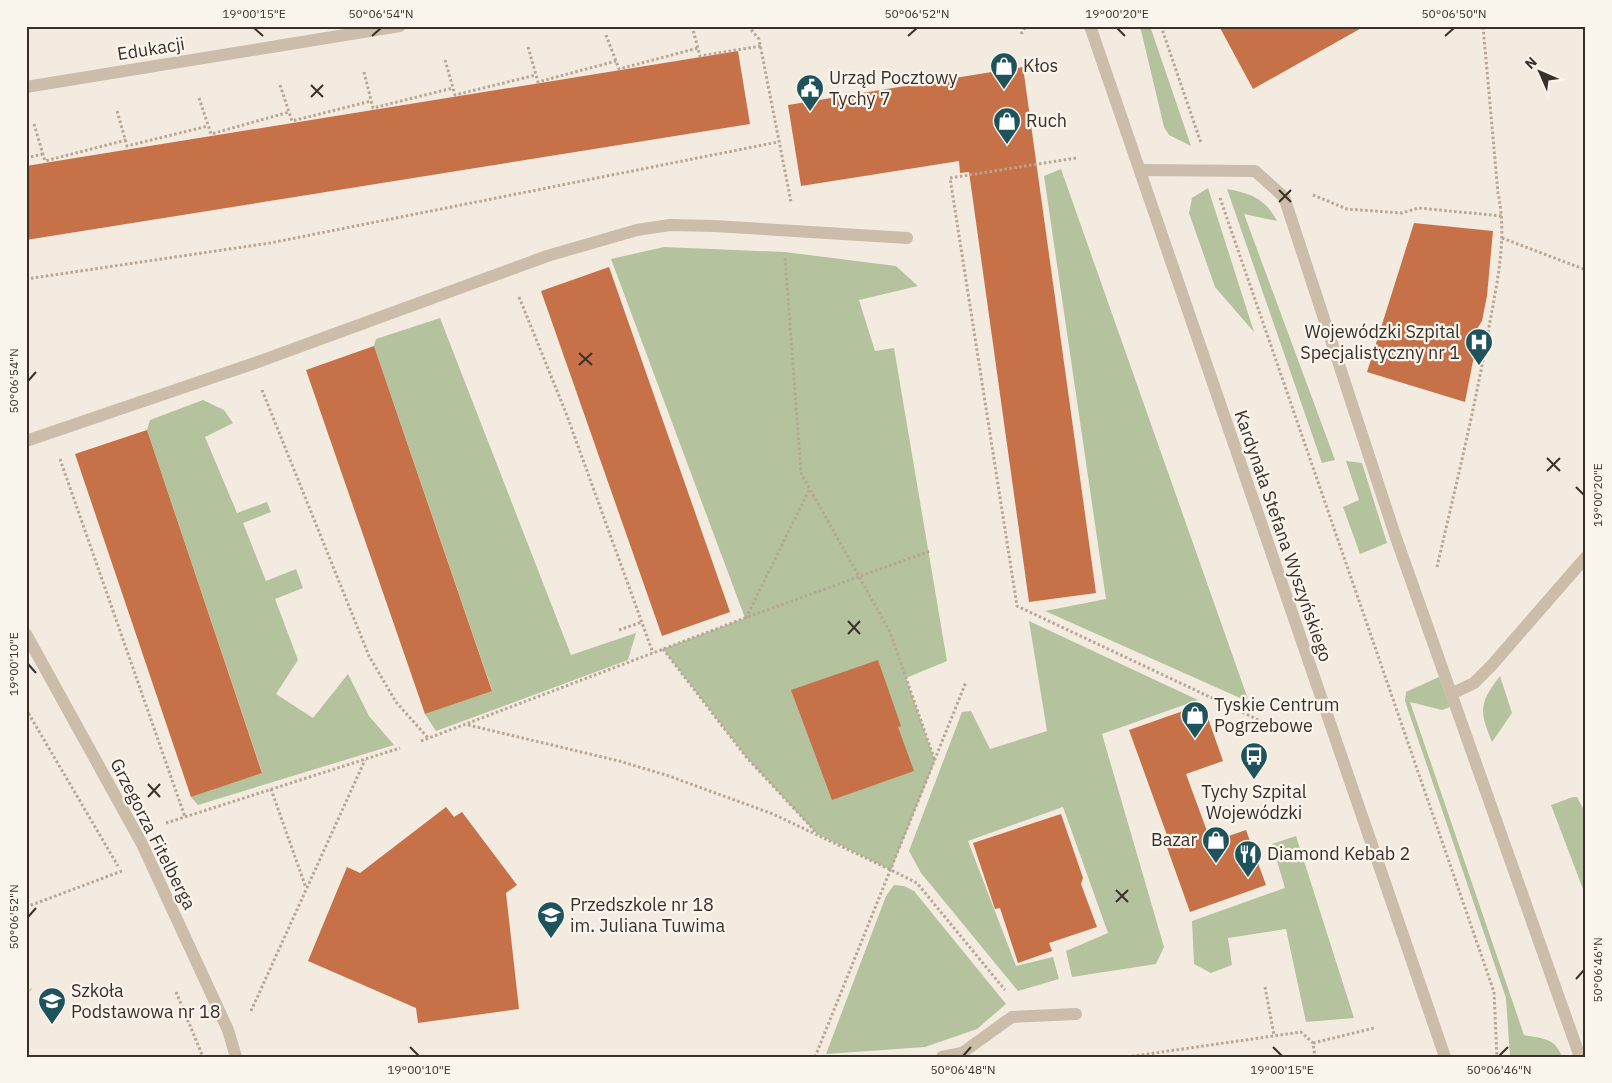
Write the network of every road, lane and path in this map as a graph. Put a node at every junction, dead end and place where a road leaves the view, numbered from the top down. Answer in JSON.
{"nodes":[{"id":1,"x":400,"y":26,"type":"edge"},
{"id":2,"x":692,"y":26,"type":"edge"},
{"id":3,"x":748,"y":26,"type":"edge"},
{"id":4,"x":1026,"y":26,"type":"edge"},
{"id":5,"x":1090,"y":26,"type":"edge"},
{"id":6,"x":1161,"y":26,"type":"edge"},
{"id":7,"x":1483,"y":26,"type":"edge"},
{"id":8,"x":606,"y":34,"type":"dead end"},
{"id":9,"x":1021,"y":34,"type":"dead end"},
{"id":10,"x":761,"y":46,"type":"junction"},
{"id":11,"x":528,"y":47,"type":"dead end"},
{"id":12,"x":698,"y":48,"type":"junction"},
{"id":13,"x":445,"y":60,"type":"dead end"},
{"id":14,"x":616,"y":61,"type":"junction"},
{"id":15,"x":364,"y":72,"type":"dead end"},
{"id":16,"x":536,"y":75,"type":"junction"},
{"id":17,"x":280,"y":85,"type":"dead end"},
{"id":18,"x":26,"y":87,"type":"edge"},
{"id":19,"x":453,"y":88,"type":"junction"},
{"id":20,"x":199,"y":98,"type":"dead end"},
{"id":21,"x":371,"y":101,"type":"junction"},
{"id":22,"x":118,"y":111,"type":"dead end"},
{"id":23,"x":289,"y":112,"type":"junction"},
{"id":24,"x":34,"y":124,"type":"dead end"},
{"id":25,"x":208,"y":126,"type":"junction"},
{"id":26,"x":126,"y":140,"type":"junction"},
{"id":27,"x":778,"y":142,"type":"junction"},
{"id":28,"x":43,"y":154,"type":"junction"},
{"id":29,"x":26,"y":158,"type":"edge"},
{"id":30,"x":1076,"y":158,"type":"dead end"},
{"id":31,"x":1210,"y":169,"type":"junction"},
{"id":32,"x":1140,"y":170,"type":"junction"},
{"id":33,"x":1270,"y":184,"type":"junction"},
{"id":34,"x":1502,"y":216,"type":"junction"},
{"id":35,"x":787,"y":232,"type":"junction"},
{"id":36,"x":907,"y":238,"type":"dead end"},
{"id":37,"x":1502,"y":238,"type":"junction"},
{"id":38,"x":1586,"y":270,"type":"edge"},
{"id":39,"x":507,"y":271,"type":"junction"},
{"id":40,"x":26,"y":279,"type":"edge"},
{"id":41,"x":252,"y":364,"type":"junction"},
{"id":42,"x":51,"y":433,"type":"junction"},
{"id":43,"x":26,"y":441,"type":"edge"},
{"id":44,"x":810,"y":488,"type":"junction"},
{"id":45,"x":930,"y":551,"type":"dead end"},
{"id":46,"x":1586,"y":557,"type":"edge"},
{"id":47,"x":860,"y":577,"type":"junction"},
{"id":48,"x":1418,"y":599,"type":"junction"},
{"id":49,"x":745,"y":618,"type":"junction"},
{"id":50,"x":642,"y":622,"type":"junction"},
{"id":51,"x":619,"y":630,"type":"dead end"},
{"id":52,"x":26,"y":634,"type":"edge"},
{"id":53,"x":663,"y":650,"type":"junction"},
{"id":54,"x":653,"y":653,"type":"junction"},
{"id":55,"x":966,"y":682,"type":"dead end"},
{"id":56,"x":1452,"y":694,"type":"junction"},
{"id":57,"x":26,"y":709,"type":"edge"},
{"id":58,"x":1265,"y":723,"type":"dead end"},
{"id":59,"x":468,"y":725,"type":"junction"},
{"id":60,"x":429,"y":739,"type":"junction"},
{"id":61,"x":421,"y":741,"type":"dead end"},
{"id":62,"x":400,"y":748,"type":"dead end"},
{"id":63,"x":365,"y":760,"type":"junction"},
{"id":64,"x":935,"y":761,"type":"junction"},
{"id":65,"x":271,"y":789,"type":"junction"},
{"id":66,"x":185,"y":817,"type":"junction"},
{"id":67,"x":166,"y":823,"type":"dead end"},
{"id":68,"x":817,"y":834,"type":"junction"},
{"id":69,"x":891,"y":870,"type":"junction"},
{"id":70,"x":122,"y":872,"type":"junction"},
{"id":71,"x":126,"y":880,"type":"dead end"},
{"id":72,"x":306,"y":889,"type":"junction"},
{"id":73,"x":26,"y":906,"type":"edge"},
{"id":74,"x":173,"y":984,"type":"dead end"},
{"id":75,"x":26,"y":987,"type":"edge"},
{"id":76,"x":1265,"y":987,"type":"dead end"},
{"id":77,"x":31,"y":990,"type":"dead end"},
{"id":78,"x":1006,"y":991,"type":"dead end"},
{"id":79,"x":1076,"y":1014,"type":"dead end"},
{"id":80,"x":248,"y":1018,"type":"dead end"},
{"id":81,"x":1374,"y":1028,"type":"dead end"},
{"id":82,"x":1274,"y":1036,"type":"junction"},
{"id":83,"x":1313,"y":1042,"type":"junction"},
{"id":84,"x":203,"y":1057,"type":"edge"},
{"id":85,"x":236,"y":1057,"type":"edge"},
{"id":86,"x":815,"y":1057,"type":"edge"},
{"id":87,"x":942,"y":1057,"type":"edge"},
{"id":88,"x":1127,"y":1057,"type":"edge"},
{"id":89,"x":1315,"y":1057,"type":"edge"},
{"id":90,"x":1445,"y":1057,"type":"edge"},
{"id":91,"x":1497,"y":1057,"type":"edge"},
{"id":92,"x":1580,"y":1057,"type":"edge"}],
"edges":[{"from":1,"to":18,"type":"street","name":"Edukacji"},
{"from":2,"to":12,"type":"path"},
{"from":3,"to":10,"type":"path"},
{"from":4,"to":9,"type":"path"},
{"from":5,"to":32,"type":"street","name":"Kardynała Stefana Wyszyńskiego"},
{"from":6,"to":31,"type":"path"},
{"from":7,"to":34,"type":"path"},
{"from":8,"to":14,"type":"path"},
{"from":10,"to":12,"type":"path"},
{"from":10,"to":27,"type":"path"},
{"from":11,"to":16,"type":"path"},
{"from":12,"to":14,"type":"path"},
{"from":13,"to":19,"type":"path"},
{"from":14,"to":16,"type":"path"},
{"from":15,"to":21,"type":"path"},
{"from":16,"to":19,"type":"path"},
{"from":17,"to":23,"type":"path"},
{"from":19,"to":21,"type":"path"},
{"from":20,"to":25,"type":"path"},
{"from":21,"to":23,"type":"path"},
{"from":22,"to":26,"type":"path"},
{"from":23,"to":25,"type":"path"},
{"from":24,"to":28,"type":"path"},
{"from":25,"to":26,"type":"path"},
{"from":26,"to":28,"type":"path"},
{"from":27,"to":35,"type":"path"},
{"from":27,"to":40,"type":"path"},
{"from":28,"to":29,"type":"path"},
{"from":30,"to":58,"type":"path"},
{"from":31,"to":32,"type":"street"},
{"from":31,"to":33,"type":"street"},
{"from":31,"to":91,"type":"path"},
{"from":32,"to":90,"type":"street","name":"Kardynała Stefana Wyszyńskiego"},
{"from":33,"to":34,"type":"path"},
{"from":33,"to":48,"type":"street"},
{"from":34,"to":37,"type":"path"},
{"from":35,"to":36,"type":"street"},
{"from":35,"to":39,"type":"street"},
{"from":35,"to":44,"type":"path"},
{"from":37,"to":38,"type":"path"},
{"from":37,"to":48,"type":"path"},
{"from":39,"to":41,"type":"street"},
{"from":39,"to":50,"type":"path"},
{"from":41,"to":42,"type":"street"},
{"from":41,"to":60,"type":"path"},
{"from":42,"to":43,"type":"street"},
{"from":42,"to":66,"type":"path"},
{"from":44,"to":47,"type":"path"},
{"from":44,"to":49,"type":"path"},
{"from":45,"to":47,"type":"path"},
{"from":46,"to":56,"type":"street"},
{"from":47,"to":49,"type":"path"},
{"from":47,"to":64,"type":"path"},
{"from":48,"to":56,"type":"street"},
{"from":49,"to":53,"type":"path"},
{"from":50,"to":51,"type":"path"},
{"from":50,"to":54,"type":"path"},
{"from":52,"to":85,"type":"street","name":"Grzegorza Fitelberga"},
{"from":53,"to":54,"type":"path"},
{"from":53,"to":68,"type":"path"},
{"from":54,"to":59,"type":"path"},
{"from":55,"to":64,"type":"path"},
{"from":56,"to":92,"type":"street"},
{"from":57,"to":70,"type":"path"},
{"from":59,"to":60,"type":"path"},
{"from":59,"to":68,"type":"path"},
{"from":60,"to":61,"type":"path"},
{"from":62,"to":63,"type":"path"},
{"from":63,"to":65,"type":"path"},
{"from":63,"to":72,"type":"path"},
{"from":64,"to":69,"type":"path"},
{"from":65,"to":66,"type":"path"},
{"from":65,"to":72,"type":"path"},
{"from":66,"to":67,"type":"path"},
{"from":68,"to":69,"type":"path"},
{"from":69,"to":78,"type":"path"},
{"from":69,"to":86,"type":"path"},
{"from":70,"to":71,"type":"path"},
{"from":70,"to":73,"type":"path"},
{"from":72,"to":80,"type":"path"},
{"from":74,"to":84,"type":"path"},
{"from":75,"to":77,"type":"path"},
{"from":76,"to":82,"type":"path"},
{"from":79,"to":87,"type":"street"},
{"from":81,"to":83,"type":"path"},
{"from":82,"to":83,"type":"path"},
{"from":82,"to":88,"type":"path"},
{"from":83,"to":89,"type":"path"}]}
